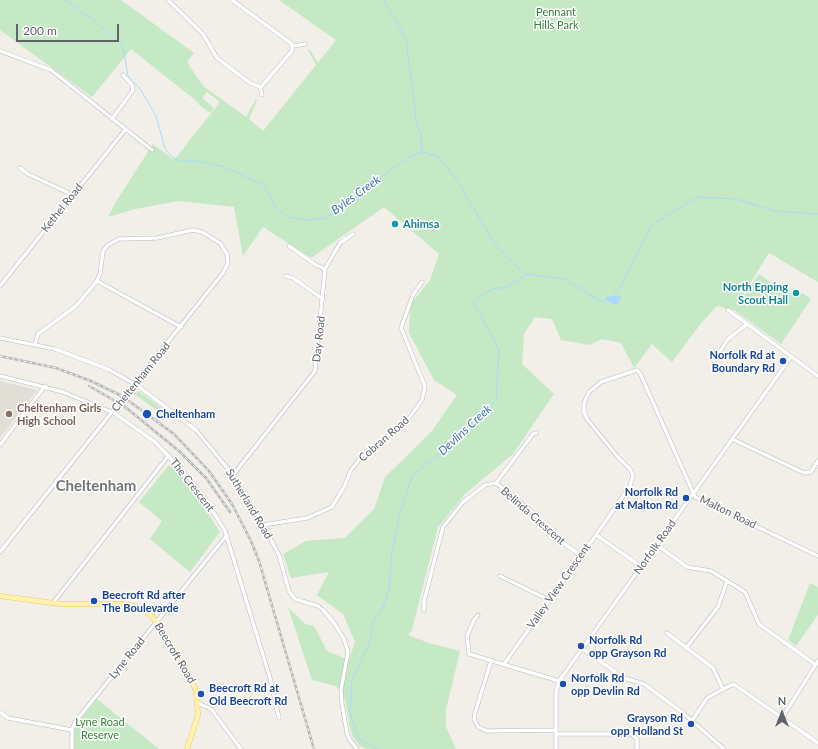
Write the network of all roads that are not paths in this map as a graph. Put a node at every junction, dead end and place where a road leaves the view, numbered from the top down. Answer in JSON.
{"nodes":[{"id":1,"x":168,"y":0,"type":"edge"},
{"id":2,"x":232,"y":0,"type":"edge"},
{"id":3,"x":305,"y":44,"type":"dead end"},
{"id":4,"x":293,"y":46,"type":"junction"},
{"id":5,"x":0,"y":51,"type":"edge"},
{"id":6,"x":123,"y":75,"type":"dead end"},
{"id":7,"x":260,"y":87,"type":"junction"},
{"id":8,"x":262,"y":95,"type":"dead end"},
{"id":9,"x":112,"y":119,"type":"junction"},
{"id":10,"x":125,"y":130,"type":"junction"},
{"id":11,"x":152,"y":150,"type":"dead end"},
{"id":12,"x":20,"y":168,"type":"dead end"},
{"id":13,"x":73,"y":195,"type":"junction"},
{"id":14,"x":353,"y":234,"type":"dead end"},
{"id":15,"x":289,"y":246,"type":"dead end"},
{"id":16,"x":326,"y":269,"type":"junction"},
{"id":17,"x":286,"y":276,"type":"dead end"},
{"id":18,"x":97,"y":281,"type":"junction"},
{"id":19,"x":422,"y":282,"type":"dead end"},
{"id":20,"x":0,"y":286,"type":"edge"},
{"id":21,"x":323,"y":299,"type":"junction"},
{"id":22,"x":728,"y":310,"type":"dead end"},
{"id":23,"x":746,"y":325,"type":"junction"},
{"id":24,"x":182,"y":327,"type":"junction"},
{"id":25,"x":0,"y":338,"type":"edge"},
{"id":26,"x":35,"y":344,"type":"junction"},
{"id":27,"x":790,"y":357,"type":"junction"},
{"id":28,"x":714,"y":361,"type":"dead end"},
{"id":29,"x":0,"y":376,"type":"edge"},
{"id":30,"x":818,"y":376,"type":"edge"},
{"id":31,"x":134,"y":384,"type":"junction"},
{"id":32,"x":45,"y":386,"type":"junction"},
{"id":33,"x":112,"y":412,"type":"junction"},
{"id":34,"x":536,"y":432,"type":"dead end"},
{"id":35,"x":732,"y":439,"type":"junction"},
{"id":36,"x":0,"y":445,"type":"edge"},
{"id":37,"x":169,"y":455,"type":"junction"},
{"id":38,"x":818,"y":461,"type":"edge"},
{"id":39,"x":233,"y":475,"type":"junction"},
{"id":40,"x":496,"y":483,"type":"junction"},
{"id":41,"x":694,"y":492,"type":"junction"},
{"id":42,"x":263,"y":525,"type":"junction"},
{"id":43,"x":227,"y":535,"type":"junction"},
{"id":44,"x":596,"y":535,"type":"junction"},
{"id":45,"x":656,"y":545,"type":"junction"},
{"id":46,"x":0,"y":552,"type":"edge"},
{"id":47,"x":581,"y":556,"type":"junction"},
{"id":48,"x":818,"y":556,"type":"edge"},
{"id":49,"x":642,"y":567,"type":"junction"},
{"id":50,"x":500,"y":576,"type":"dead end"},
{"id":51,"x":727,"y":581,"type":"junction"},
{"id":52,"x":0,"y":596,"type":"edge"},
{"id":53,"x":549,"y":600,"type":"junction"},
{"id":54,"x":53,"y":603,"type":"junction"},
{"id":55,"x":424,"y":610,"type":"dead end"},
{"id":56,"x":478,"y":615,"type":"dead end"},
{"id":57,"x":156,"y":621,"type":"junction"},
{"id":58,"x":667,"y":633,"type":"dead end"},
{"id":59,"x":583,"y":648,"type":"junction"},
{"id":60,"x":686,"y":648,"type":"junction"},
{"id":61,"x":492,"y":661,"type":"junction"},
{"id":62,"x":817,"y":663,"type":"edge"},
{"id":63,"x":504,"y":664,"type":"junction"},
{"id":64,"x":559,"y":682,"type":"junction"},
{"id":65,"x":723,"y":689,"type":"junction"},
{"id":66,"x":198,"y":703,"type":"junction"},
{"id":67,"x":0,"y":712,"type":"edge"},
{"id":68,"x":279,"y":718,"type":"dead end"},
{"id":69,"x":782,"y":718,"type":"junction"},
{"id":70,"x":692,"y":721,"type":"junction"},
{"id":71,"x":72,"y":730,"type":"junction"},
{"id":72,"x":556,"y":732,"type":"junction"},
{"id":73,"x":818,"y":743,"type":"edge"},
{"id":74,"x":72,"y":749,"type":"edge"},
{"id":75,"x":187,"y":749,"type":"edge"},
{"id":76,"x":241,"y":749,"type":"edge"},
{"id":77,"x":358,"y":749,"type":"edge"},
{"id":78,"x":556,"y":749,"type":"edge"},
{"id":79,"x":637,"y":749,"type":"edge"},
{"id":80,"x":724,"y":749,"type":"edge"}],
"edges":[{"from":1,"to":7,"type":"street"},
{"from":2,"to":4,"type":"street"},
{"from":3,"to":4,"type":"street"},
{"from":4,"to":7,"type":"street"},
{"from":5,"to":9,"type":"street"},
{"from":6,"to":9,"type":"street"},
{"from":7,"to":8,"type":"street"},
{"from":9,"to":10,"type":"street"},
{"from":10,"to":11,"type":"street"},
{"from":10,"to":13,"type":"street","name":"Kethel Road"},
{"from":12,"to":13,"type":"street"},
{"from":13,"to":20,"type":"street","name":"Kethel Road"},
{"from":14,"to":16,"type":"street","name":"Day Road"},
{"from":15,"to":16,"type":"street"},
{"from":16,"to":21,"type":"street","name":"Day Road"},
{"from":17,"to":21,"type":"street"},
{"from":18,"to":24,"type":"street"},
{"from":18,"to":24,"type":"street","name":"Cheltenham Road"},
{"from":18,"to":26,"type":"street"},
{"from":19,"to":42,"type":"street","name":"Cobran Road"},
{"from":21,"to":39,"type":"street","name":"Day Road"},
{"from":22,"to":23,"type":"street"},
{"from":23,"to":27,"type":"street"},
{"from":23,"to":28,"type":"street"},
{"from":24,"to":31,"type":"street","name":"Cheltenham Road"},
{"from":25,"to":26,"type":"street","name":"Sutherland Road"},
{"from":26,"to":31,"type":"street","name":"Sutherland Road"},
{"from":27,"to":30,"type":"street"},
{"from":27,"to":35,"type":"street","name":"Norfolk Road"},
{"from":29,"to":32,"type":"street","name":"The Crescent"},
{"from":31,"to":33,"type":"street","name":"Cheltenham Road","bridge":true},
{"from":31,"to":39,"type":"street","name":"Sutherland Road"},
{"from":32,"to":33,"type":"street","name":"The Crescent"},
{"from":32,"to":36,"type":"street"},
{"from":33,"to":37,"type":"street","name":"The Crescent"},
{"from":33,"to":46,"type":"street","name":"Cheltenham Road"},
{"from":34,"to":40,"type":"street"},
{"from":35,"to":38,"type":"street"},
{"from":35,"to":41,"type":"street","name":"Norfolk Road"},
{"from":37,"to":43,"type":"street","name":"The Crescent"},
{"from":37,"to":54,"type":"street"},
{"from":39,"to":42,"type":"street","name":"Sutherland Road"},
{"from":40,"to":47,"type":"street","name":"Belinda Crescent"},
{"from":40,"to":55,"type":"street","name":"Belinda Crescent"},
{"from":41,"to":44,"type":"street","name":"Malton Road"},
{"from":41,"to":45,"type":"street","name":"Norfolk Road"},
{"from":41,"to":48,"type":"street","name":"Malton Road"},
{"from":42,"to":77,"type":"street","name":"Sutherland Road"},
{"from":43,"to":57,"type":"street","name":"Lyne Road"},
{"from":43,"to":68,"type":"street","name":"The Crescent"},
{"from":44,"to":47,"type":"street","name":"Valley View Crescent"},
{"from":44,"to":49,"type":"street","name":"Valley View Crescent"},
{"from":45,"to":49,"type":"street","name":"Norfolk Road"},
{"from":45,"to":51,"type":"street"},
{"from":47,"to":53,"type":"street","name":"Valley View Crescent"},
{"from":49,"to":59,"type":"street","name":"Norfolk Road"},
{"from":50,"to":53,"type":"street"},
{"from":51,"to":60,"type":"street"},
{"from":51,"to":62,"type":"street"},
{"from":52,"to":54,"type":"main road","name":"Beecroft Road"},
{"from":53,"to":63,"type":"street","name":"Valley View Crescent"},
{"from":54,"to":57,"type":"main road","name":"Beecroft Road"},
{"from":56,"to":61,"type":"street"},
{"from":57,"to":66,"type":"main road","name":"Beecroft Road"},
{"from":57,"to":71,"type":"street","name":"Lyne Road"},
{"from":58,"to":60,"type":"street"},
{"from":59,"to":64,"type":"street","name":"Norfolk Road"},
{"from":59,"to":70,"type":"street"},
{"from":60,"to":65,"type":"street"},
{"from":61,"to":63,"type":"street"},
{"from":61,"to":72,"type":"street"},
{"from":62,"to":69,"type":"street"},
{"from":63,"to":64,"type":"street"},
{"from":64,"to":72,"type":"street","name":"Norfolk Road"},
{"from":65,"to":69,"type":"street"},
{"from":65,"to":70,"type":"street"},
{"from":66,"to":75,"type":"main road","name":"Beecroft Road"},
{"from":66,"to":76,"type":"street"},
{"from":67,"to":71,"type":"street"},
{"from":69,"to":73,"type":"street"},
{"from":70,"to":80,"type":"street"},
{"from":71,"to":74,"type":"street"},
{"from":72,"to":78,"type":"street","name":"Norfolk Road"},
{"from":72,"to":79,"type":"street"}]}
